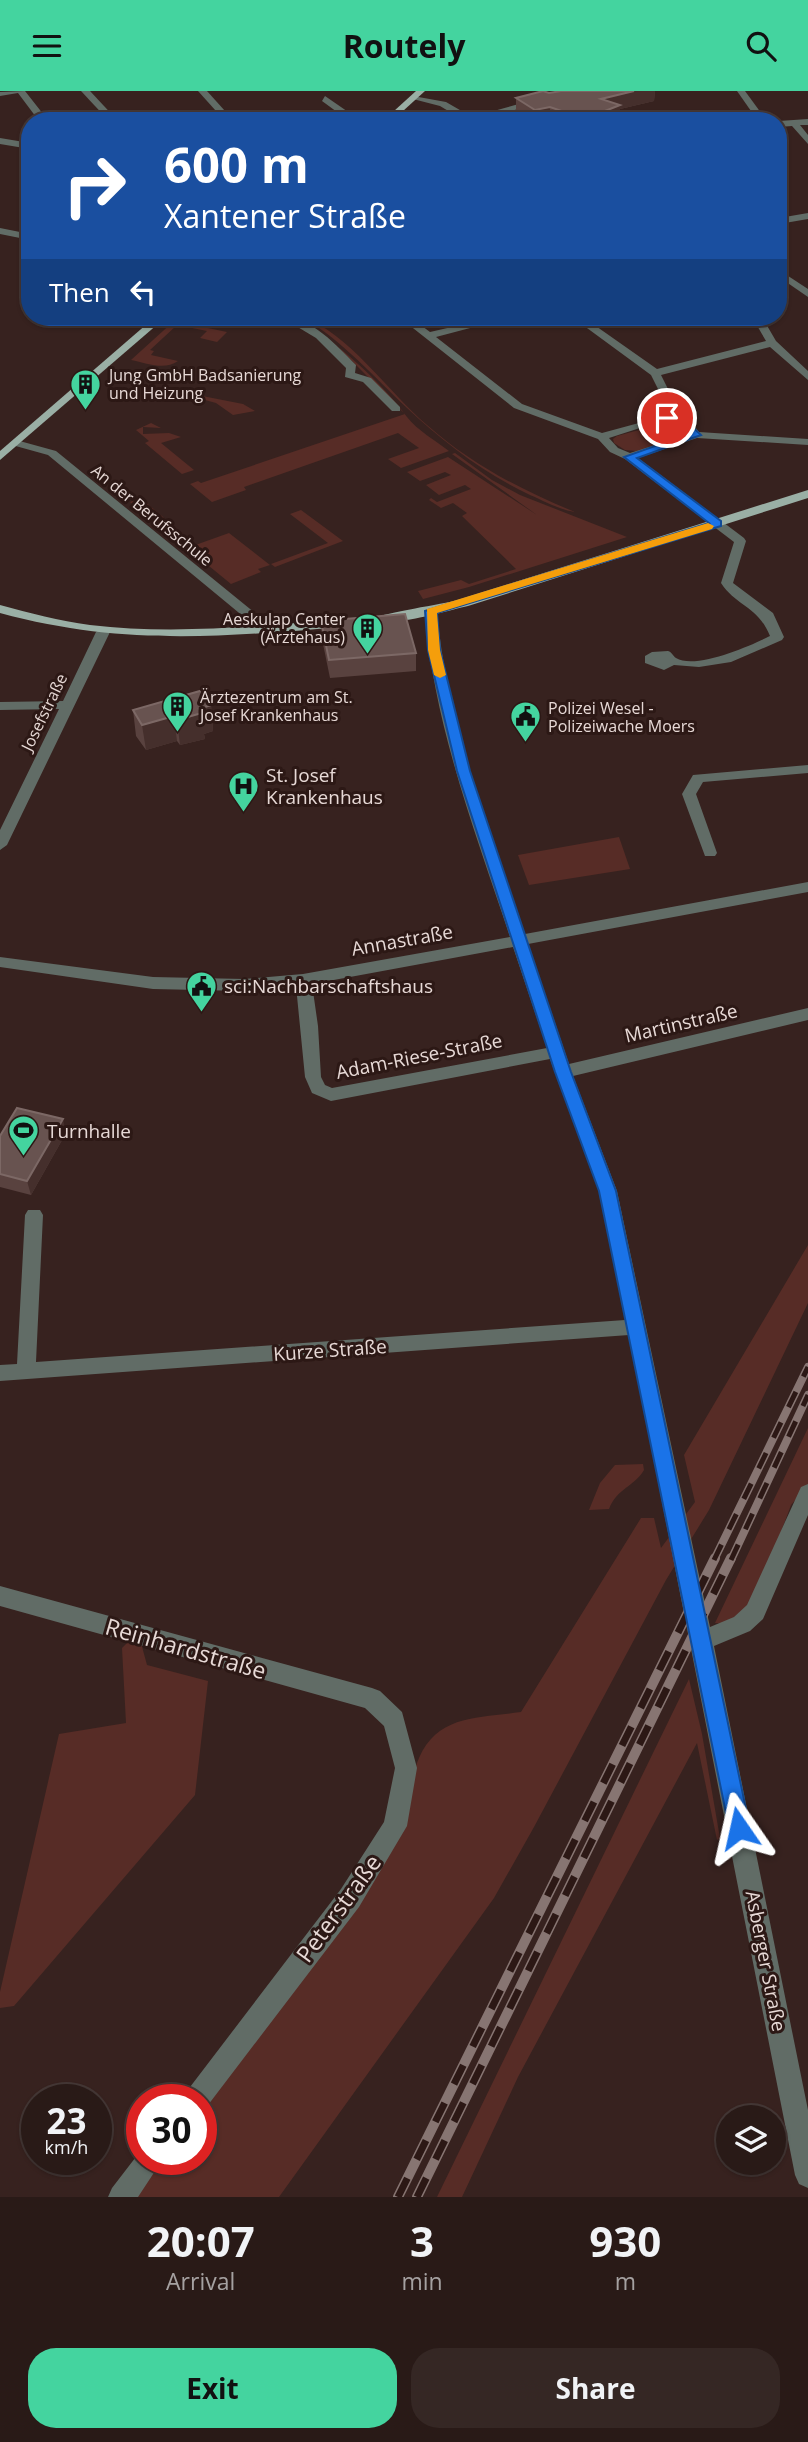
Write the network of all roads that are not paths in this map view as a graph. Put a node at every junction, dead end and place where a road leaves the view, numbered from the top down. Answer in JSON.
{"nodes":[{"id":1,"x":18,"y":91,"type":"edge"},
{"id":2,"x":85,"y":91,"type":"edge"},
{"id":3,"x":202,"y":91,"type":"edge"},
{"id":4,"x":573,"y":91,"type":"edge"},
{"id":5,"x":741,"y":91,"type":"edge"},
{"id":6,"x":0,"y":94,"type":"edge"},
{"id":7,"x":417,"y":94,"type":"edge"},
{"id":8,"x":325,"y":99,"type":"dead end"},
{"id":9,"x":36,"y":112,"type":"edge"},
{"id":10,"x":105,"y":112,"type":"edge"},
{"id":11,"x":222,"y":112,"type":"edge"},
{"id":12,"x":343,"y":112,"type":"edge"},
{"id":13,"x":397,"y":112,"type":"edge"},
{"id":14,"x":458,"y":112,"type":"edge"},
{"id":15,"x":500,"y":112,"type":"edge"},
{"id":16,"x":756,"y":112,"type":"edge"},
{"id":17,"x":808,"y":122,"type":"edge"},
{"id":18,"x":787,"y":123,"type":"edge"},
{"id":19,"x":794,"y":123,"type":"junction"},
{"id":20,"x":0,"y":141,"type":"edge"},
{"id":21,"x":808,"y":141,"type":"edge"},
{"id":22,"x":21,"y":144,"type":"edge"},
{"id":23,"x":808,"y":216,"type":"edge"},
{"id":24,"x":787,"y":220,"type":"edge"},
{"id":25,"x":0,"y":231,"type":"edge"},
{"id":26,"x":21,"y":235,"type":"edge"},
{"id":27,"x":787,"y":279,"type":"edge"},
{"id":28,"x":808,"y":294,"type":"edge"},
{"id":29,"x":151,"y":326,"type":"edge"},
{"id":30,"x":302,"y":326,"type":"edge"},
{"id":31,"x":415,"y":326,"type":"edge"},
{"id":32,"x":470,"y":326,"type":"edge"},
{"id":33,"x":590,"y":326,"type":"edge"},
{"id":34,"x":762,"y":326,"type":"edge"},
{"id":35,"x":428,"y":336,"type":"junction"},
{"id":36,"x":772,"y":343,"type":"junction"},
{"id":37,"x":655,"y":373,"type":"junction"},
{"id":38,"x":808,"y":377,"type":"edge"},
{"id":39,"x":396,"y":409,"type":"dead end"},
{"id":40,"x":667,"y":418,"type":"junction"},
{"id":41,"x":696,"y":435,"type":"junction"},
{"id":42,"x":602,"y":437,"type":"junction"},
{"id":43,"x":808,"y":442,"type":"edge"},
{"id":44,"x":16,"y":443,"type":"junction"},
{"id":45,"x":0,"y":457,"type":"edge"},
{"id":46,"x":629,"y":457,"type":"junction"},
{"id":47,"x":808,"y":494,"type":"edge"},
{"id":48,"x":717,"y":524,"type":"junction"},
{"id":49,"x":0,"y":609,"type":"edge"},
{"id":50,"x":431,"y":611,"type":"junction"},
{"id":51,"x":253,"y":630,"type":"junction"},
{"id":52,"x":103,"y":632,"type":"junction"},
{"id":53,"x":672,"y":661,"type":"dead end"},
{"id":54,"x":66,"y":705,"type":"junction"},
{"id":55,"x":0,"y":706,"type":"edge"},
{"id":56,"x":808,"y":769,"type":"edge"},
{"id":57,"x":0,"y":845,"type":"edge"},
{"id":58,"x":710,"y":853,"type":"dead end"},
{"id":59,"x":808,"y":887,"type":"edge"},
{"id":60,"x":518,"y":941,"type":"junction"},
{"id":61,"x":0,"y":962,"type":"edge"},
{"id":62,"x":303,"y":979,"type":"junction"},
{"id":63,"x":808,"y":1014,"type":"edge"},
{"id":64,"x":557,"y":1052,"type":"junction"},
{"id":65,"x":563,"y":1072,"type":"junction"},
{"id":66,"x":34,"y":1215,"type":"dead end"},
{"id":67,"x":635,"y":1327,"type":"junction"},
{"id":68,"x":0,"y":1373,"type":"edge"},
{"id":69,"x":26,"y":1373,"type":"junction"},
{"id":70,"x":808,"y":1493,"type":"edge"},
{"id":71,"x":0,"y":1596,"type":"edge"},
{"id":72,"x":702,"y":1641,"type":"junction"},
{"id":73,"x":372,"y":1699,"type":"joint"},
{"id":74,"x":207,"y":2084,"type":"edge"},
{"id":75,"x":138,"y":2175,"type":"edge"},
{"id":76,"x":808,"y":2175,"type":"edge"},
{"id":77,"x":121,"y":2197,"type":"edge"}],
"edges":[{"from":1,"to":6,"type":"street"},
{"from":1,"to":9,"type":"street"},
{"from":2,"to":10,"type":"street"},
{"from":3,"to":11,"type":"street"},
{"from":4,"to":15,"type":"street"},
{"from":5,"to":16,"type":"street"},
{"from":7,"to":13,"type":"main road"},
{"from":7,"to":14,"type":"street"},
{"from":8,"to":12,"type":"street"},
{"from":17,"to":19,"type":"street"},
{"from":18,"to":19,"type":"street"},
{"from":19,"to":21,"type":"street"},
{"from":20,"to":22,"type":"street"},
{"from":23,"to":24,"type":"street"},
{"from":25,"to":26,"type":"street"},
{"from":27,"to":28,"type":"street"},
{"from":29,"to":44,"type":"main road"},
{"from":30,"to":39,"type":"street"},
{"from":31,"to":35,"type":"street"},
{"from":32,"to":35,"type":"street"},
{"from":33,"to":37,"type":"street"},
{"from":34,"to":36,"type":"street"},
{"from":35,"to":42,"type":"street"},
{"from":36,"to":37,"type":"street"},
{"from":36,"to":38,"type":"street"},
{"from":37,"to":40,"type":"street"},
{"from":40,"to":41,"type":"street"},
{"from":40,"to":42,"type":"street"},
{"from":41,"to":43,"type":"street"},
{"from":41,"to":46,"type":"street"},
{"from":42,"to":46,"type":"street"},
{"from":44,"to":45,"type":"main road"},
{"from":44,"to":51,"type":"street","name":"An der Berufsschule"},
{"from":46,"to":48,"type":"street"},
{"from":47,"to":48,"type":"main road"},
{"from":48,"to":50,"type":"main road"},
{"from":48,"to":53,"type":"street"},
{"from":49,"to":52,"type":"main road"},
{"from":50,"to":51,"type":"main road"},
{"from":50,"to":60,"type":"street","name":"Asberger Straße"},
{"from":51,"to":52,"type":"main road"},
{"from":52,"to":54,"type":"street","name":"Josefstraße"},
{"from":54,"to":55,"type":"street"},
{"from":54,"to":57,"type":"street","name":"Josefstraße"},
{"from":56,"to":58,"type":"street"},
{"from":59,"to":60,"type":"street","name":"Annastraße"},
{"from":60,"to":62,"type":"street","name":"Annastraße"},
{"from":60,"to":64,"type":"street","name":"Asberger Straße"},
{"from":61,"to":62,"type":"street","name":"Annastraße"},
{"from":62,"to":64,"type":"street","name":"Adam-Riese-Straße"},
{"from":63,"to":65,"type":"street","name":"Martinstraße"},
{"from":64,"to":65,"type":"street","name":"Asberger Straße"},
{"from":65,"to":67,"type":"street","name":"Asberger Straße"},
{"from":66,"to":69,"type":"street"},
{"from":67,"to":69,"type":"street","name":"Kurze Straße"},
{"from":67,"to":72,"type":"street","name":"Asberger Straße"},
{"from":68,"to":69,"type":"street","name":"Kurze Straße"},
{"from":70,"to":72,"type":"street"},
{"from":71,"to":73,"type":"street","name":"Reinhardstraße"},
{"from":72,"to":76,"type":"street","name":"Asberger Straße"},
{"from":73,"to":74,"type":"street","name":"Peterstraße"},
{"from":75,"to":77,"type":"street"}]}
